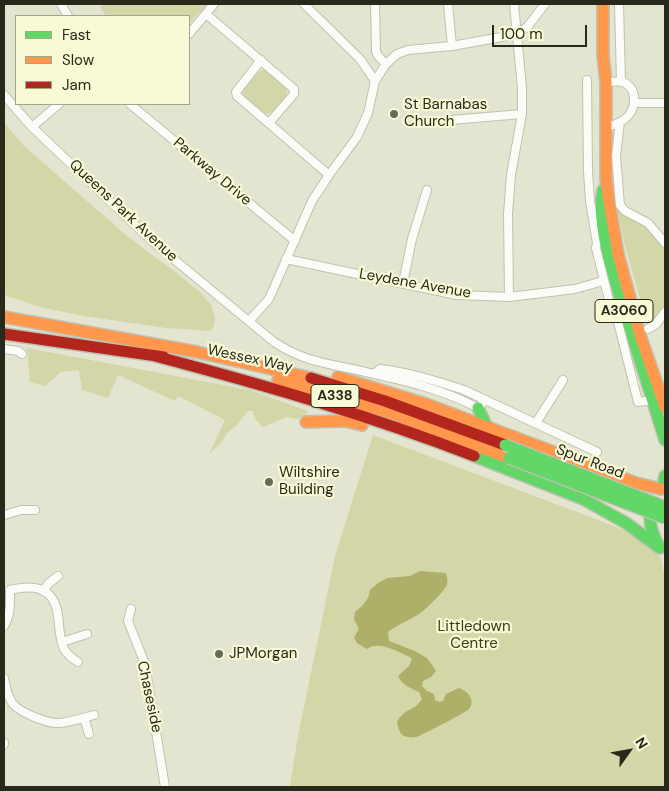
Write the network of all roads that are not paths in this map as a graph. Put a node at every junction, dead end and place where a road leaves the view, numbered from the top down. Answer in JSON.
{"nodes":[{"id":1,"x":61,"y":4,"type":"edge"},
{"id":2,"x":214,"y":4,"type":"edge"},
{"id":3,"x":304,"y":4,"type":"edge"},
{"id":4,"x":375,"y":4,"type":"edge"},
{"id":5,"x":448,"y":4,"type":"edge"},
{"id":6,"x":514,"y":4,"type":"edge"},
{"id":7,"x":545,"y":4,"type":"edge"},
{"id":8,"x":602,"y":4,"type":"edge"},
{"id":9,"x":619,"y":4,"type":"edge"},
{"id":10,"x":206,"y":14,"type":"junction"},
{"id":11,"x":67,"y":15,"type":"edge"},
{"id":12,"x":190,"y":33,"type":"edge"},
{"id":13,"x":518,"y":34,"type":"junction"},
{"id":14,"x":452,"y":46,"type":"junction"},
{"id":15,"x":262,"y":60,"type":"junction"},
{"id":16,"x":386,"y":64,"type":"junction"},
{"id":17,"x":587,"y":80,"type":"dead end"},
{"id":18,"x":375,"y":81,"type":"junction"},
{"id":19,"x":606,"y":82,"type":"junction"},
{"id":20,"x":621,"y":82,"type":"junction"},
{"id":21,"x":4,"y":95,"type":"edge"},
{"id":22,"x":635,"y":103,"type":"junction"},
{"id":23,"x":665,"y":103,"type":"edge"},
{"id":24,"x":58,"y":105,"type":"edge"},
{"id":25,"x":131,"y":105,"type":"edge"},
{"id":26,"x":522,"y":114,"type":"junction"},
{"id":27,"x":451,"y":120,"type":"dead end"},
{"id":28,"x":620,"y":122,"type":"junction"},
{"id":29,"x":269,"y":123,"type":"junction"},
{"id":30,"x":32,"y":127,"type":"junction"},
{"id":31,"x":607,"y":127,"type":"junction"},
{"id":32,"x":328,"y":175,"type":"junction"},
{"id":33,"x":606,"y":179,"type":"junction"},
{"id":34,"x":427,"y":190,"type":"dead end"},
{"id":35,"x":614,"y":204,"type":"junction"},
{"id":36,"x":295,"y":241,"type":"junction"},
{"id":37,"x":602,"y":242,"type":"junction"},
{"id":38,"x":665,"y":243,"type":"edge"},
{"id":39,"x":618,"y":254,"type":"junction"},
{"id":40,"x":286,"y":259,"type":"junction"},
{"id":41,"x":603,"y":281,"type":"junction"},
{"id":42,"x":403,"y":283,"type":"junction"},
{"id":43,"x":509,"y":296,"type":"junction"},
{"id":44,"x":665,"y":312,"type":"edge"},
{"id":45,"x":622,"y":317,"type":"junction"},
{"id":46,"x":4,"y":318,"type":"edge"},
{"id":47,"x":248,"y":322,"type":"junction"},
{"id":48,"x":648,"y":329,"type":"dead end"},
{"id":49,"x":4,"y":334,"type":"edge"},
{"id":50,"x":180,"y":348,"type":"junction"},
{"id":51,"x":4,"y":349,"type":"edge"},
{"id":52,"x":22,"y":354,"type":"dead end"},
{"id":53,"x":563,"y":380,"type":"dead end"},
{"id":54,"x":652,"y":400,"type":"junction"},
{"id":55,"x":482,"y":404,"type":"junction"},
{"id":56,"x":665,"y":407,"type":"edge"},
{"id":57,"x":306,"y":422,"type":"dead end"},
{"id":58,"x":536,"y":423,"type":"junction"},
{"id":59,"x":487,"y":427,"type":"junction"},
{"id":60,"x":665,"y":440,"type":"edge"},
{"id":61,"x":504,"y":445,"type":"joint"},
{"id":62,"x":597,"y":452,"type":"dead end"},
{"id":63,"x":507,"y":463,"type":"junction"},
{"id":64,"x":664,"y":485,"type":"edge"},
{"id":65,"x":665,"y":507,"type":"edge"},
{"id":66,"x":35,"y":510,"type":"dead end"},
{"id":67,"x":4,"y":515,"type":"edge"},
{"id":68,"x":665,"y":518,"type":"edge"},
{"id":69,"x":663,"y":550,"type":"edge"},
{"id":70,"x":58,"y":576,"type":"dead end"},
{"id":71,"x":7,"y":582,"type":"dead end"},
{"id":72,"x":10,"y":590,"type":"junction"},
{"id":73,"x":43,"y":591,"type":"junction"},
{"id":74,"x":131,"y":609,"type":"dead end"},
{"id":75,"x":4,"y":626,"type":"edge"},
{"id":76,"x":87,"y":634,"type":"dead end"},
{"id":77,"x":62,"y":642,"type":"junction"},
{"id":78,"x":78,"y":662,"type":"dead end"},
{"id":79,"x":4,"y":678,"type":"edge"},
{"id":80,"x":5,"y":688,"type":"edge"},
{"id":81,"x":94,"y":715,"type":"dead end"},
{"id":82,"x":84,"y":718,"type":"junction"},
{"id":83,"x":88,"y":734,"type":"dead end"},
{"id":84,"x":165,"y":787,"type":"edge"}],
"edges":[{"from":1,"to":11,"type":"street"},
{"from":2,"to":10,"type":"street"},
{"from":3,"to":18,"type":"street"},
{"from":4,"to":16,"type":"street"},
{"from":5,"to":14,"type":"street"},
{"from":6,"to":13,"type":"street"},
{"from":7,"to":13,"type":"street"},
{"from":8,"to":19,"type":"main road","number":"A3060"},
{"from":9,"to":20,"type":"street"},
{"from":10,"to":12,"type":"street"},
{"from":10,"to":15,"type":"street"},
{"from":13,"to":14,"type":"street"},
{"from":13,"to":26,"type":"street"},
{"from":14,"to":16,"type":"street"},
{"from":15,"to":29,"type":"street"},
{"from":15,"to":29,"type":"street"},
{"from":16,"to":18,"type":"street"},
{"from":17,"to":37,"type":"street"},
{"from":18,"to":32,"type":"street"},
{"from":19,"to":20,"type":"street"},
{"from":19,"to":31,"type":"main road","number":"A3060"},
{"from":20,"to":22,"type":"street"},
{"from":21,"to":30,"type":"street","name":"Queens Park Avenue"},
{"from":22,"to":23,"type":"street"},
{"from":22,"to":28,"type":"street"},
{"from":24,"to":30,"type":"street"},
{"from":25,"to":36,"type":"street","name":"Parkway Drive"},
{"from":26,"to":27,"type":"street"},
{"from":26,"to":43,"type":"street"},
{"from":28,"to":31,"type":"street"},
{"from":28,"to":35,"type":"street"},
{"from":29,"to":32,"type":"street"},
{"from":30,"to":47,"type":"street","name":"Queens Park Avenue"},
{"from":31,"to":33,"type":"main road","number":"A3060"},
{"from":32,"to":36,"type":"street"},
{"from":33,"to":35,"type":"main road","number":"A3060"},
{"from":33,"to":37,"type":"main road","number":"A3060"},
{"from":34,"to":42,"type":"street"},
{"from":35,"to":38,"type":"street"},
{"from":35,"to":39,"type":"main road","number":"A3060"},
{"from":36,"to":40,"type":"street"},
{"from":37,"to":41,"type":"street"},
{"from":37,"to":45,"type":"main road","number":"A3060"},
{"from":39,"to":45,"type":"main road"},
{"from":39,"to":56,"type":"main road","number":"A3060"},
{"from":40,"to":42,"type":"street","name":"Leydene Avenue"},
{"from":40,"to":47,"type":"street"},
{"from":41,"to":43,"type":"street","name":"Leydene Avenue"},
{"from":41,"to":45,"type":"street"},
{"from":42,"to":43,"type":"street","name":"Leydene Avenue"},
{"from":44,"to":48,"type":"street"},
{"from":45,"to":54,"type":"main road","number":"A3060"},
{"from":45,"to":54,"type":"street"},
{"from":46,"to":50,"type":"main road","name":"Wessex Way","number":"A338"},
{"from":47,"to":55,"type":"street","name":"Queens Park Avenue"},
{"from":49,"to":63,"type":"main road","name":"Wessex Way","number":"A338"},
{"from":50,"to":59,"type":"main road"},
{"from":50,"to":61,"type":"main road","name":"Wessex Way","number":"A338"},
{"from":51,"to":52,"type":"street"},
{"from":53,"to":58,"type":"street"},
{"from":54,"to":60,"type":"main road","number":"A3060"},
{"from":55,"to":58,"type":"street","name":"Queens Park Avenue"},
{"from":55,"to":59,"type":"main road"},
{"from":57,"to":63,"type":"main road"},
{"from":58,"to":62,"type":"street","name":"Queens Park Avenue"},
{"from":59,"to":64,"type":"main road"},
{"from":61,"to":65,"type":"main road","name":"Spur Road","number":"A338","bridge":true},
{"from":63,"to":68,"type":"main road","name":"Spur Road","number":"A338","bridge":true},
{"from":63,"to":69,"type":"main road"},
{"from":64,"to":69,"type":"main road"},
{"from":66,"to":67,"type":"street"},
{"from":70,"to":73,"type":"street"},
{"from":71,"to":72,"type":"street"},
{"from":72,"to":73,"type":"street"},
{"from":72,"to":75,"type":"street"},
{"from":73,"to":77,"type":"street"},
{"from":74,"to":84,"type":"street","name":"Chaseside"},
{"from":76,"to":77,"type":"street"},
{"from":77,"to":78,"type":"street"},
{"from":79,"to":80,"type":"street"},
{"from":80,"to":82,"type":"street"},
{"from":81,"to":82,"type":"street"},
{"from":82,"to":83,"type":"street"}]}
